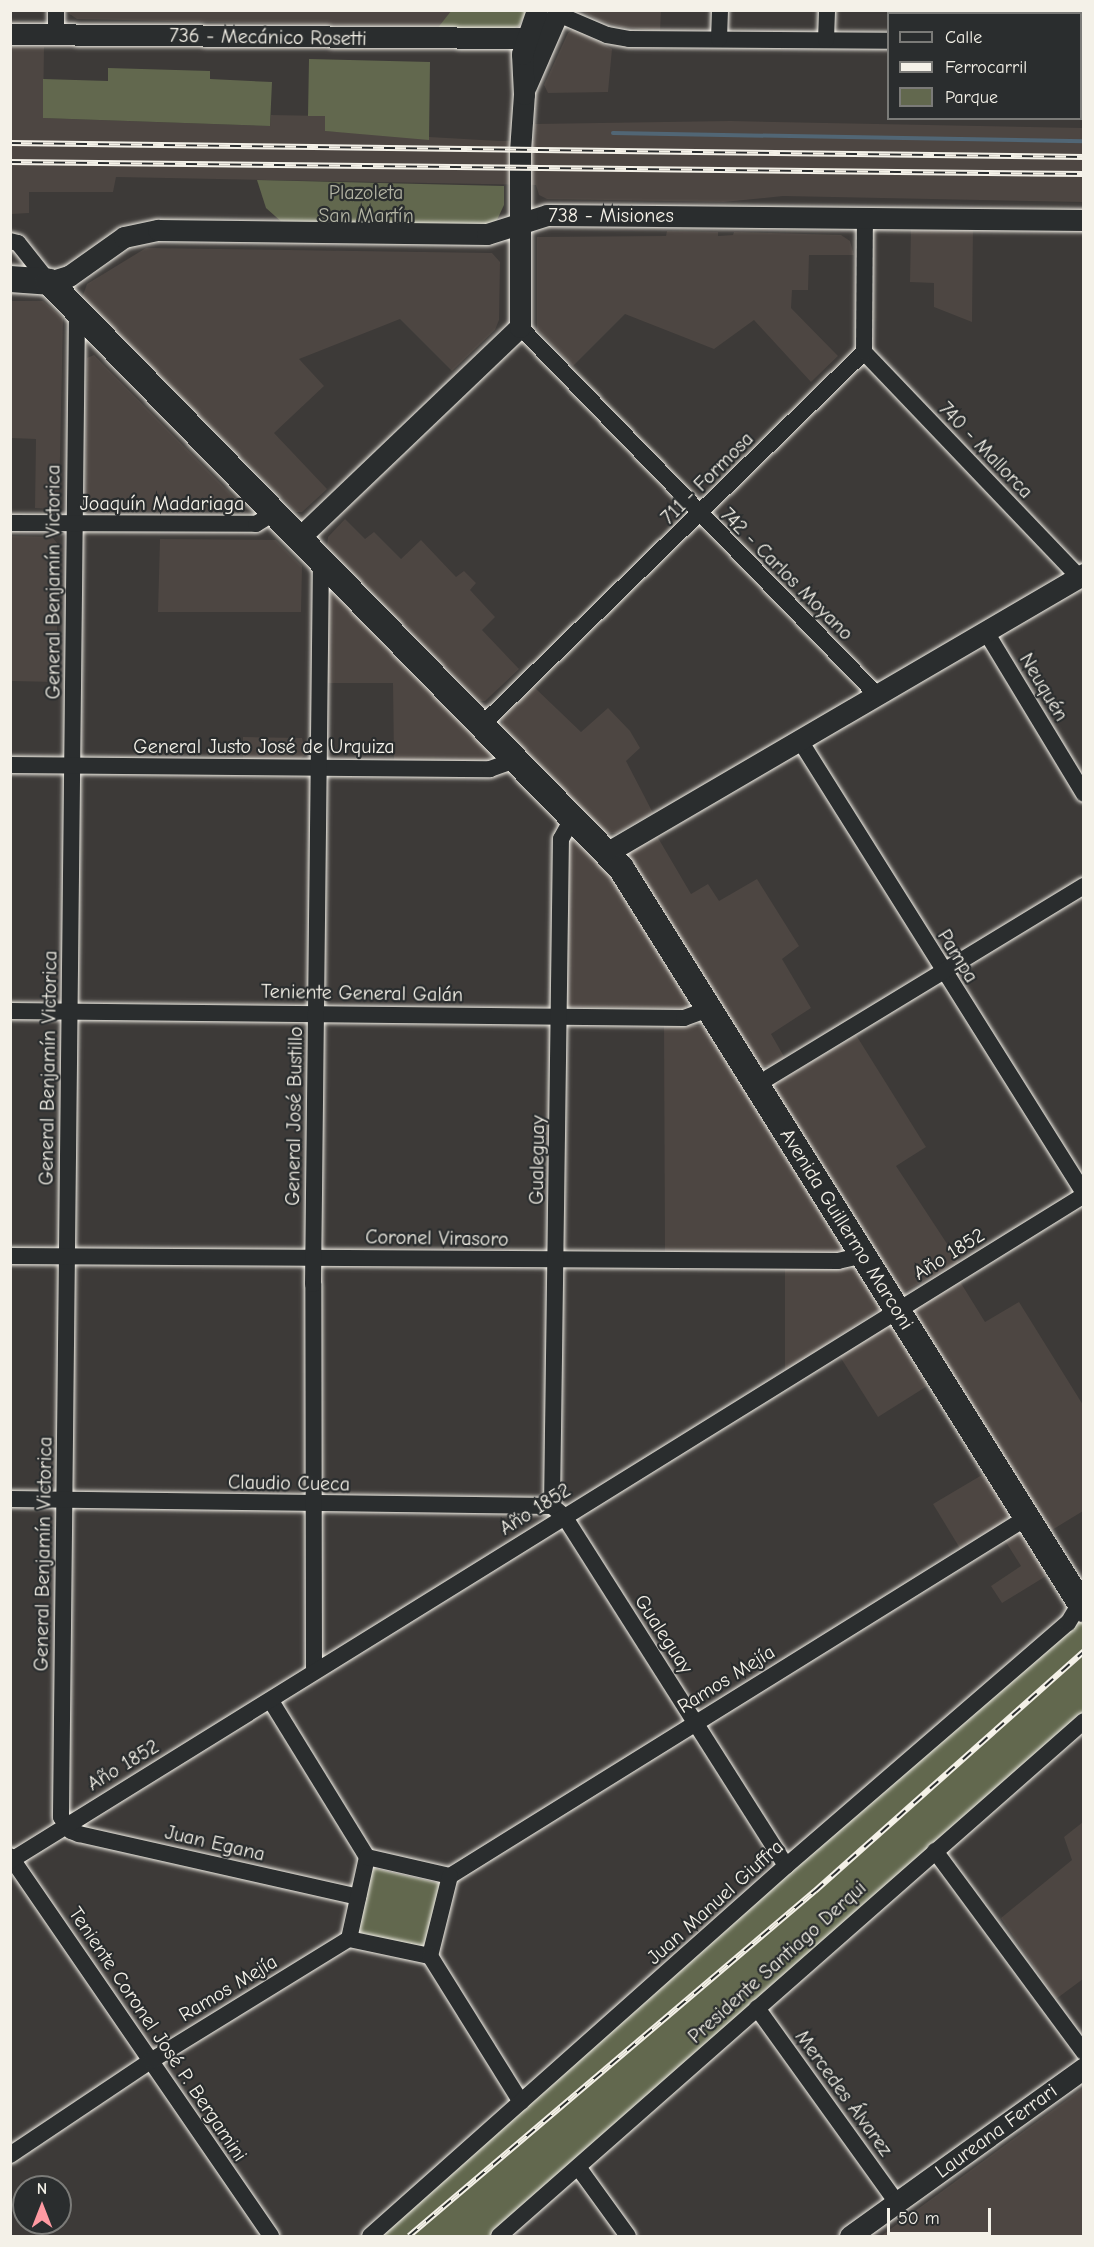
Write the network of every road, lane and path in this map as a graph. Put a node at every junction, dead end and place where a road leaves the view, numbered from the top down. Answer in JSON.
{"nodes":[{"id":1,"x":56,"y":10,"type":"edge"},
{"id":2,"x":720,"y":10,"type":"edge"},
{"id":3,"x":827,"y":10,"type":"edge"},
{"id":4,"x":551,"y":12,"type":"edge"},
{"id":5,"x":10,"y":34,"type":"edge"},
{"id":6,"x":56,"y":35,"type":"junction"},
{"id":7,"x":525,"y":38,"type":"junction"},
{"id":8,"x":719,"y":39,"type":"junction"},
{"id":9,"x":826,"y":40,"type":"junction"},
{"id":10,"x":887,"y":41,"type":"edge"},
{"id":11,"x":524,"y":89,"type":"junction"},
{"id":12,"x":865,"y":217,"type":"junction"},
{"id":13,"x":1083,"y":220,"type":"edge"},
{"id":14,"x":519,"y":221,"type":"junction"},
{"id":15,"x":10,"y":241,"type":"edge"},
{"id":16,"x":10,"y":279,"type":"edge"},
{"id":17,"x":49,"y":282,"type":"junction"},
{"id":18,"x":77,"y":311,"type":"junction"},
{"id":19,"x":520,"y":327,"type":"junction"},
{"id":20,"x":864,"y":352,"type":"junction"},
{"id":21,"x":275,"y":512,"type":"junction"},
{"id":22,"x":700,"y":516,"type":"junction"},
{"id":23,"x":10,"y":523,"type":"edge"},
{"id":24,"x":73,"y":524,"type":"junction"},
{"id":25,"x":300,"y":537,"type":"junction"},
{"id":26,"x":321,"y":561,"type":"junction"},
{"id":27,"x":1081,"y":575,"type":"edge"},
{"id":28,"x":986,"y":632,"type":"junction"},
{"id":29,"x":875,"y":693,"type":"junction"},
{"id":30,"x":481,"y":726,"type":"junction"},
{"id":31,"x":799,"y":739,"type":"junction"},
{"id":32,"x":515,"y":759,"type":"junction"},
{"id":33,"x":10,"y":765,"type":"edge"},
{"id":34,"x":72,"y":765,"type":"junction"},
{"id":35,"x":319,"y":767,"type":"junction"},
{"id":36,"x":1083,"y":794,"type":"edge"},
{"id":37,"x":573,"y":817,"type":"junction"},
{"id":38,"x":608,"y":852,"type":"junction"},
{"id":39,"x":1083,"y":886,"type":"edge"},
{"id":40,"x":944,"y":974,"type":"junction"},
{"id":41,"x":711,"y":1008,"type":"junction"},
{"id":42,"x":10,"y":1011,"type":"edge"},
{"id":43,"x":70,"y":1011,"type":"junction"},
{"id":44,"x":316,"y":1014,"type":"junction"},
{"id":45,"x":559,"y":1016,"type":"junction"},
{"id":46,"x":758,"y":1084,"type":"junction"},
{"id":47,"x":1083,"y":1194,"type":"edge"},
{"id":48,"x":863,"y":1255,"type":"junction"},
{"id":49,"x":10,"y":1256,"type":"edge"},
{"id":50,"x":67,"y":1256,"type":"junction"},
{"id":51,"x":313,"y":1258,"type":"junction"},
{"id":52,"x":557,"y":1260,"type":"junction"},
{"id":53,"x":897,"y":1311,"type":"junction"},
{"id":54,"x":10,"y":1499,"type":"edge"},
{"id":55,"x":65,"y":1500,"type":"junction"},
{"id":56,"x":312,"y":1504,"type":"junction"},
{"id":57,"x":528,"y":1507,"type":"junction"},
{"id":58,"x":558,"y":1511,"type":"junction"},
{"id":59,"x":1026,"y":1518,"type":"junction"},
{"id":60,"x":537,"y":1533,"type":"junction"},
{"id":61,"x":1083,"y":1603,"type":"edge"},
{"id":62,"x":314,"y":1671,"type":"junction"},
{"id":63,"x":271,"y":1701,"type":"junction"},
{"id":64,"x":1083,"y":1721,"type":"edge"},
{"id":65,"x":695,"y":1722,"type":"junction"},
{"id":66,"x":64,"y":1825,"type":"junction"},
{"id":67,"x":935,"y":1851,"type":"junction"},
{"id":68,"x":367,"y":1857,"type":"junction"},
{"id":69,"x":11,"y":1859,"type":"edge"},
{"id":70,"x":786,"y":1866,"type":"junction"},
{"id":71,"x":450,"y":1876,"type":"junction"},
{"id":72,"x":358,"y":1898,"type":"junction"},
{"id":73,"x":349,"y":1939,"type":"junction"},
{"id":74,"x":430,"y":1956,"type":"junction"},
{"id":75,"x":757,"y":2008,"type":"junction"},
{"id":76,"x":1083,"y":2052,"type":"edge"},
{"id":77,"x":152,"y":2060,"type":"junction"},
{"id":78,"x":1083,"y":2068,"type":"edge"},
{"id":79,"x":521,"y":2102,"type":"junction"},
{"id":80,"x":10,"y":2155,"type":"edge"},
{"id":81,"x":578,"y":2167,"type":"junction"},
{"id":82,"x":897,"y":2203,"type":"junction"},
{"id":83,"x":271,"y":2236,"type":"edge"},
{"id":84,"x":370,"y":2236,"type":"edge"},
{"id":85,"x":499,"y":2236,"type":"edge"},
{"id":86,"x":628,"y":2236,"type":"edge"},
{"id":87,"x":850,"y":2236,"type":"edge"}],
"edges":[{"from":1,"to":6,"type":"street"},
{"from":2,"to":8,"type":"street"},
{"from":3,"to":9,"type":"street"},
{"from":4,"to":7,"type":"street"},
{"from":4,"to":8,"type":"street"},
{"from":4,"to":11,"type":"street"},
{"from":5,"to":6,"type":"street","name":"736 - Mecánico Rosetti"},
{"from":6,"to":7,"type":"street","name":"736 - Mecánico Rosetti"},
{"from":7,"to":11,"type":"street"},
{"from":8,"to":9,"type":"street"},
{"from":9,"to":10,"type":"street"},
{"from":11,"to":14,"type":"street"},
{"from":12,"to":13,"type":"street","name":"738 - Misiones"},
{"from":12,"to":14,"type":"street","name":"738 - Misiones"},
{"from":12,"to":20,"type":"street"},
{"from":14,"to":17,"type":"street","name":"738 - Misiones"},
{"from":14,"to":19,"type":"street"},
{"from":15,"to":17,"type":"street"},
{"from":16,"to":17,"type":"main road"},
{"from":17,"to":18,"type":"main road","name":"Avenida Guillermo Marconi"},
{"from":18,"to":21,"type":"main road","name":"Avenida Guillermo Marconi"},
{"from":18,"to":24,"type":"street","name":"General Benjamín Victorica"},
{"from":19,"to":22,"type":"street","name":"742 - Carlos Moyano"},
{"from":19,"to":25,"type":"street"},
{"from":20,"to":22,"type":"street","name":"711 - Formosa"},
{"from":20,"to":27,"type":"street","name":"740 - Mallorca"},
{"from":21,"to":24,"type":"street","name":"Joaquín Madariaga"},
{"from":21,"to":25,"type":"main road","name":"Avenida Guillermo Marconi"},
{"from":22,"to":29,"type":"street","name":"742 - Carlos Moyano"},
{"from":22,"to":30,"type":"street","name":"711 - Formosa"},
{"from":23,"to":24,"type":"street","name":"Joaquín Madariaga"},
{"from":24,"to":34,"type":"street","name":"General Benjamín Victorica"},
{"from":25,"to":26,"type":"main road","name":"Avenida Guillermo Marconi"},
{"from":26,"to":30,"type":"main road","name":"Avenida Guillermo Marconi"},
{"from":26,"to":35,"type":"street","name":"General José Bustillo"},
{"from":27,"to":28,"type":"street"},
{"from":28,"to":29,"type":"street"},
{"from":28,"to":36,"type":"street","name":"Neuquén"},
{"from":29,"to":31,"type":"street"},
{"from":30,"to":32,"type":"main road","name":"Avenida Guillermo Marconi"},
{"from":31,"to":38,"type":"street"},
{"from":31,"to":40,"type":"street","name":"Pampa"},
{"from":32,"to":35,"type":"street","name":"General Justo José de Urquiza"},
{"from":32,"to":37,"type":"main road","name":"Avenida Guillermo Marconi"},
{"from":33,"to":34,"type":"street","name":"General Justo José de Urquiza"},
{"from":34,"to":35,"type":"street","name":"General Justo José de Urquiza"},
{"from":34,"to":43,"type":"street","name":"General Benjamín Victorica"},
{"from":35,"to":44,"type":"street","name":"General José Bustillo"},
{"from":37,"to":38,"type":"main road","name":"Avenida Guillermo Marconi"},
{"from":37,"to":45,"type":"street","name":"Gualeguay"},
{"from":38,"to":41,"type":"main road","name":"Avenida Guillermo Marconi"},
{"from":39,"to":40,"type":"street"},
{"from":40,"to":46,"type":"street"},
{"from":40,"to":47,"type":"street","name":"Pampa"},
{"from":41,"to":45,"type":"street","name":"Teniente General Galán"},
{"from":41,"to":46,"type":"main road","name":"Avenida Guillermo Marconi"},
{"from":42,"to":43,"type":"street","name":"Teniente General Galán"},
{"from":43,"to":44,"type":"street","name":"Teniente General Galán"},
{"from":43,"to":50,"type":"street","name":"General Benjamín Victorica"},
{"from":44,"to":45,"type":"street","name":"Teniente General Galán"},
{"from":44,"to":51,"type":"street","name":"General José Bustillo"},
{"from":45,"to":52,"type":"street","name":"Gualeguay"},
{"from":46,"to":48,"type":"main road","name":"Avenida Guillermo Marconi"},
{"from":47,"to":53,"type":"street","name":"Año 1852"},
{"from":48,"to":52,"type":"street","name":"Coronel Virasoro"},
{"from":48,"to":53,"type":"main road","name":"Avenida Guillermo Marconi"},
{"from":49,"to":50,"type":"street","name":"Coronel Virasoro"},
{"from":50,"to":51,"type":"street","name":"Coronel Virasoro"},
{"from":50,"to":55,"type":"street","name":"General Benjamín Victorica"},
{"from":51,"to":52,"type":"street","name":"Coronel Virasoro"},
{"from":51,"to":56,"type":"street","name":"General José Bustillo"},
{"from":52,"to":58,"type":"street","name":"Gualeguay"},
{"from":53,"to":58,"type":"street","name":"Año 1852"},
{"from":53,"to":59,"type":"main road","name":"Avenida Guillermo Marconi"},
{"from":54,"to":55,"type":"street","name":"Claudio Cueca"},
{"from":55,"to":56,"type":"street","name":"Claudio Cueca"},
{"from":55,"to":66,"type":"street","name":"General Benjamín Victorica"},
{"from":56,"to":57,"type":"street","name":"Claudio Cueca"},
{"from":56,"to":62,"type":"street","name":"General José Bustillo"},
{"from":57,"to":58,"type":"street","name":"Claudio Cueca"},
{"from":57,"to":60,"type":"street"},
{"from":58,"to":60,"type":"street","name":"Año 1852"},
{"from":58,"to":65,"type":"street","name":"Gualeguay"},
{"from":59,"to":61,"type":"main road","name":"Avenida Guillermo Marconi"},
{"from":59,"to":65,"type":"street","name":"Ramos Mejía"},
{"from":60,"to":62,"type":"street","name":"Año 1852"},
{"from":61,"to":70,"type":"street","name":"Juan Manuel Giuffra"},
{"from":62,"to":63,"type":"street","name":"Año 1852"},
{"from":63,"to":66,"type":"street","name":"Año 1852"},
{"from":63,"to":68,"type":"street"},
{"from":64,"to":67,"type":"street","name":"Presidente Santiago Derqui"},
{"from":65,"to":70,"type":"street","name":"Gualeguay"},
{"from":65,"to":71,"type":"street","name":"Ramos Mejía"},
{"from":66,"to":69,"type":"street","name":"Año 1852"},
{"from":66,"to":72,"type":"street","name":"Juan Egana"},
{"from":67,"to":75,"type":"street","name":"Presidente Santiago Derqui"},
{"from":67,"to":76,"type":"street"},
{"from":68,"to":71,"type":"street"},
{"from":68,"to":72,"type":"street"},
{"from":69,"to":77,"type":"street","name":"Teniente Coronel José P. Bergamini"},
{"from":70,"to":79,"type":"street","name":"Juan Manuel Giuffra"},
{"from":71,"to":74,"type":"street"},
{"from":72,"to":73,"type":"street"},
{"from":73,"to":74,"type":"street"},
{"from":73,"to":77,"type":"street","name":"Ramos Mejía"},
{"from":74,"to":79,"type":"street"},
{"from":75,"to":81,"type":"street","name":"Presidente Santiago Derqui"},
{"from":75,"to":82,"type":"street","name":"Mercedes Álvarez"},
{"from":77,"to":80,"type":"street","name":"Ramos Mejía"},
{"from":77,"to":83,"type":"street","name":"Teniente Coronel José P. Bergamini"},
{"from":78,"to":82,"type":"street","name":"Laureana Ferrari"},
{"from":79,"to":84,"type":"street","name":"Juan Manuel Giuffra"},
{"from":81,"to":85,"type":"street","name":"Presidente Santiago Derqui"},
{"from":81,"to":86,"type":"street"},
{"from":82,"to":87,"type":"street","name":"Laureana Ferrari"}]}
